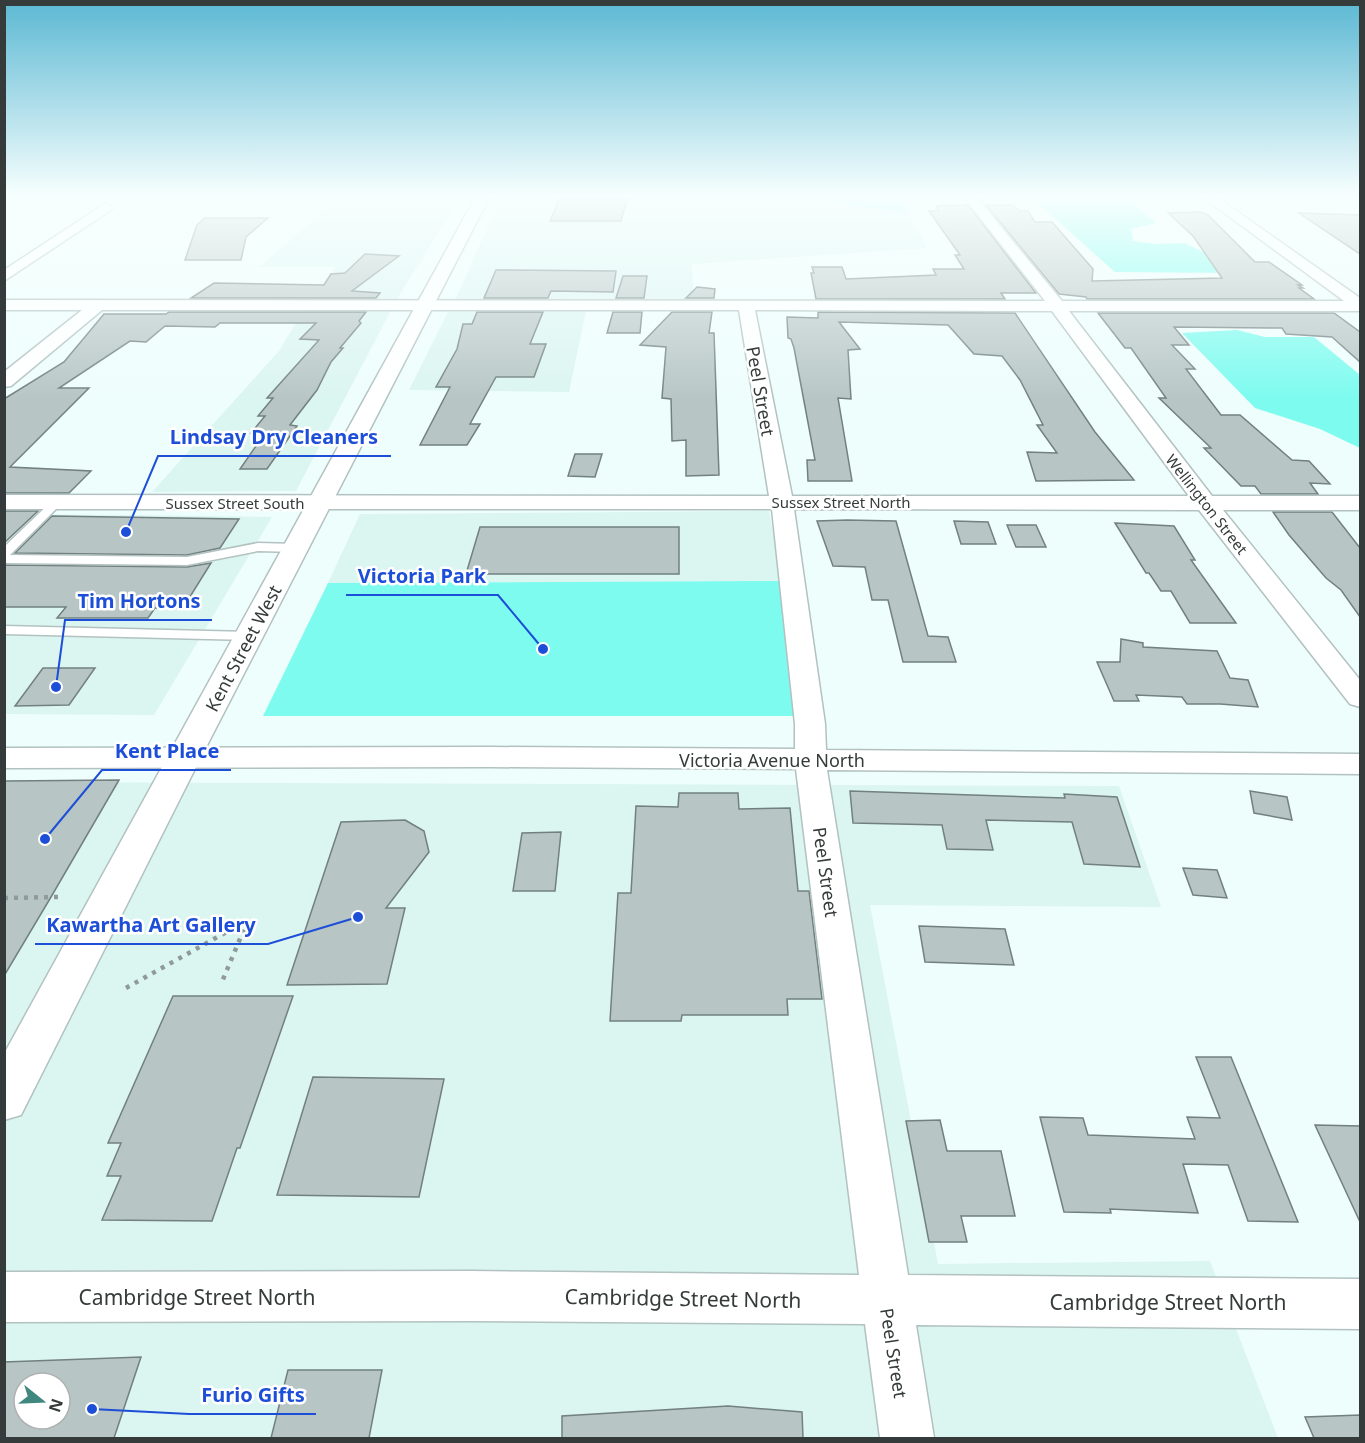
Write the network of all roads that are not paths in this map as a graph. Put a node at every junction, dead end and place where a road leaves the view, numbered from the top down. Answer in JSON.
{"nodes":[{"id":1,"x":21,"y":265,"type":"edge"},
{"id":2,"x":445,"y":265,"type":"edge"},
{"id":3,"x":1025,"y":265,"type":"edge"},
{"id":4,"x":1304,"y":265,"type":"edge"},
{"id":5,"x":4,"y":277,"type":"edge"},
{"id":6,"x":99,"y":304,"type":"junction"},
{"id":7,"x":4,"y":305,"type":"edge"},
{"id":8,"x":422,"y":306,"type":"junction"},
{"id":9,"x":746,"y":306,"type":"junction"},
{"id":10,"x":1360,"y":306,"type":"edge"},
{"id":11,"x":1058,"y":307,"type":"junction"},
{"id":12,"x":4,"y":382,"type":"edge"},
{"id":13,"x":4,"y":502,"type":"edge"},
{"id":14,"x":57,"y":502,"type":"junction"},
{"id":15,"x":781,"y":502,"type":"junction"},
{"id":16,"x":1205,"y":502,"type":"junction"},
{"id":17,"x":321,"y":503,"type":"junction"},
{"id":18,"x":1360,"y":503,"type":"edge"},
{"id":19,"x":296,"y":548,"type":"junction"},
{"id":20,"x":4,"y":554,"type":"edge"},
{"id":21,"x":4,"y":559,"type":"edge"},
{"id":22,"x":4,"y":630,"type":"edge"},
{"id":23,"x":249,"y":636,"type":"junction"},
{"id":24,"x":1360,"y":698,"type":"edge"},
{"id":25,"x":4,"y":738,"type":"edge"},
{"id":26,"x":1360,"y":744,"type":"edge"},
{"id":27,"x":189,"y":747,"type":"junction"},
{"id":28,"x":812,"y":750,"type":"junction"},
{"id":29,"x":1074,"y":751,"type":"junction"},
{"id":30,"x":4,"y":758,"type":"edge"},
{"id":31,"x":1360,"y":764,"type":"edge"},
{"id":32,"x":4,"y":1100,"type":"edge"},
{"id":33,"x":4,"y":1297,"type":"edge"},
{"id":34,"x":886,"y":1300,"type":"junction"},
{"id":35,"x":1360,"y":1304,"type":"edge"},
{"id":36,"x":907,"y":1438,"type":"edge"}],
"edges":[{"from":1,"to":5,"type":"street"},
{"from":2,"to":8,"type":"main road","name":"Kent Street West"},
{"from":3,"to":11,"type":"street","name":"Wellington Street"},
{"from":4,"to":10,"type":"street"},
{"from":6,"to":7,"type":"street"},
{"from":6,"to":8,"type":"street"},
{"from":6,"to":12,"type":"street"},
{"from":8,"to":9,"type":"street"},
{"from":8,"to":17,"type":"main road","name":"Kent Street West"},
{"from":9,"to":11,"type":"street"},
{"from":9,"to":15,"type":"street","name":"Peel Street"},
{"from":10,"to":11,"type":"street"},
{"from":11,"to":16,"type":"street","name":"Wellington Street"},
{"from":13,"to":14,"type":"street","name":"Sussex Street South"},
{"from":14,"to":17,"type":"street","name":"Sussex Street South"},
{"from":14,"to":20,"type":"lane"},
{"from":15,"to":16,"type":"street","name":"Sussex Street North"},
{"from":15,"to":17,"type":"street","name":"Sussex Street North"},
{"from":15,"to":28,"type":"street","name":"Peel Street"},
{"from":16,"to":18,"type":"street","name":"Sussex Street North"},
{"from":16,"to":24,"type":"street","name":"Wellington Street"},
{"from":17,"to":19,"type":"main road","name":"Kent Street West"},
{"from":19,"to":21,"type":"lane"},
{"from":19,"to":23,"type":"main road","name":"Kent Street West"},
{"from":22,"to":23,"type":"lane"},
{"from":23,"to":27,"type":"main road","name":"Kent Street West"},
{"from":25,"to":27,"type":"street"},
{"from":26,"to":29,"type":"street","name":"Victoria Avenue North"},
{"from":27,"to":28,"type":"street","name":"Victoria Avenue North"},
{"from":27,"to":30,"type":"street"},
{"from":27,"to":32,"type":"main road","name":"Kent Street West"},
{"from":28,"to":29,"type":"street","name":"Victoria Avenue North"},
{"from":28,"to":34,"type":"street","name":"Peel Street"},
{"from":29,"to":31,"type":"street","name":"Victoria Avenue North"},
{"from":33,"to":34,"type":"street","name":"Cambridge Street North"},
{"from":34,"to":35,"type":"street","name":"Cambridge Street North"},
{"from":34,"to":36,"type":"street","name":"Peel Street"}]}
